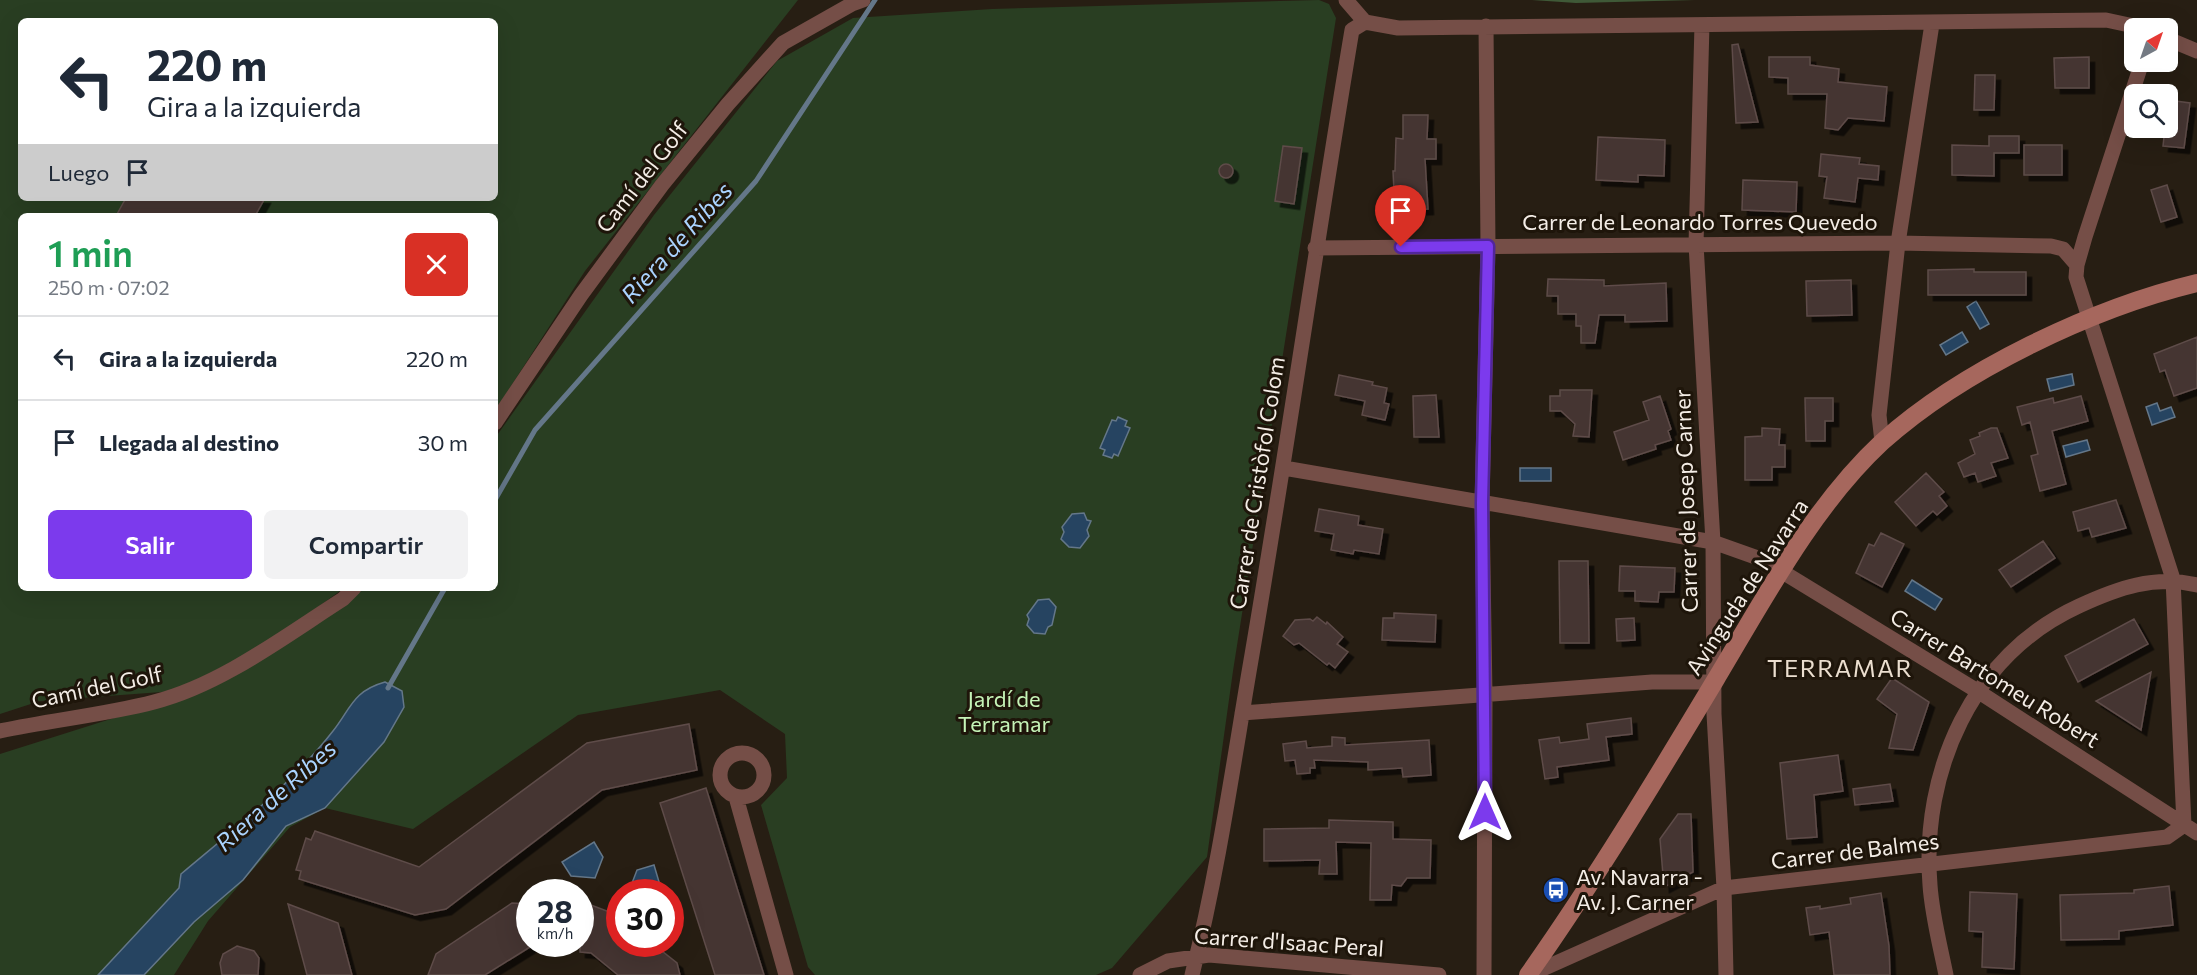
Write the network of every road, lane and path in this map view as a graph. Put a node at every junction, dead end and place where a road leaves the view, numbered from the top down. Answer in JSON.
{"nodes":[{"id":1,"x":1346,"y":0,"type":"edge"},
{"id":2,"x":856,"y":1,"type":"edge"},
{"id":3,"x":1365,"y":22,"type":"junction"},
{"id":4,"x":1932,"y":24,"type":"junction"},
{"id":5,"x":2124,"y":24,"type":"edge"},
{"id":6,"x":1702,"y":25,"type":"junction"},
{"id":7,"x":1486,"y":26,"type":"junction"},
{"id":8,"x":2178,"y":43,"type":"edge"},
{"id":9,"x":2197,"y":51,"type":"edge"},
{"id":10,"x":2139,"y":72,"type":"edge"},
{"id":11,"x":1898,"y":243,"type":"junction"},
{"id":12,"x":1696,"y":244,"type":"junction"},
{"id":13,"x":1488,"y":246,"type":"junction"},
{"id":14,"x":1315,"y":248,"type":"junction"},
{"id":15,"x":2077,"y":265,"type":"junction"},
{"id":16,"x":2197,"y":283,"type":"edge"},
{"id":17,"x":2088,"y":317,"type":"junction"},
{"id":18,"x":498,"y":419,"type":"edge"},
{"id":19,"x":1882,"y":442,"type":"junction"},
{"id":20,"x":1284,"y":468,"type":"junction"},
{"id":21,"x":1482,"y":503,"type":"junction"},
{"id":22,"x":1713,"y":542,"type":"junction"},
{"id":23,"x":1781,"y":571,"type":"junction"},
{"id":24,"x":2173,"y":579,"type":"junction"},
{"id":25,"x":2197,"y":585,"type":"edge"},
{"id":26,"x":351,"y":591,"type":"edge"},
{"id":27,"x":1715,"y":682,"type":"junction"},
{"id":28,"x":1979,"y":692,"type":"junction"},
{"id":29,"x":1485,"y":696,"type":"junction"},
{"id":30,"x":1242,"y":714,"type":"junction"},
{"id":31,"x":0,"y":731,"type":"edge"},
{"id":32,"x":736,"y":797,"type":"dead end"},
{"id":33,"x":2191,"y":829,"type":"edge"},
{"id":34,"x":1930,"y":865,"type":"junction"},
{"id":35,"x":1724,"y":888,"type":"junction"},
{"id":36,"x":780,"y":956,"type":"junction"},
{"id":37,"x":1197,"y":956,"type":"junction"},
{"id":38,"x":786,"y":975,"type":"edge"},
{"id":39,"x":791,"y":975,"type":"edge"},
{"id":40,"x":1140,"y":975,"type":"edge"},
{"id":41,"x":1192,"y":975,"type":"edge"},
{"id":42,"x":1439,"y":975,"type":"edge"},
{"id":43,"x":1484,"y":975,"type":"edge"},
{"id":44,"x":1529,"y":975,"type":"edge"},
{"id":45,"x":1726,"y":975,"type":"edge"},
{"id":46,"x":1946,"y":975,"type":"edge"}],
"edges":[{"from":1,"to":3,"type":"street"},
{"from":2,"to":18,"type":"street","name":"Camí del Golf"},
{"from":3,"to":7,"type":"street"},
{"from":3,"to":14,"type":"street","name":"Carrer de Cristòfol Colom"},
{"from":4,"to":5,"type":"street"},
{"from":4,"to":6,"type":"street"},
{"from":4,"to":11,"type":"street"},
{"from":6,"to":7,"type":"street"},
{"from":6,"to":12,"type":"street","name":"Carrer de Josep Carner"},
{"from":7,"to":13,"type":"street"},
{"from":8,"to":9,"type":"street"},
{"from":10,"to":15,"type":"street"},
{"from":11,"to":12,"type":"street","name":"Carrer de Leonardo Torres Quevedo"},
{"from":11,"to":15,"type":"street","name":"Carrer de Leonardo Torres Quevedo"},
{"from":11,"to":19,"type":"street"},
{"from":12,"to":13,"type":"street","name":"Carrer de Leonardo Torres Quevedo"},
{"from":12,"to":22,"type":"street","name":"Carrer de Josep Carner"},
{"from":13,"to":14,"type":"street","name":"Carrer de Leonardo Torres Quevedo"},
{"from":13,"to":21,"type":"street"},
{"from":14,"to":20,"type":"street","name":"Carrer de Cristòfol Colom"},
{"from":15,"to":17,"type":"street"},
{"from":16,"to":17,"type":"street","name":"Avinguda de Navarra"},
{"from":17,"to":19,"type":"street","name":"Avinguda de Navarra"},
{"from":17,"to":24,"type":"street"},
{"from":19,"to":23,"type":"street","name":"Avinguda de Navarra"},
{"from":20,"to":21,"type":"street","name":"Carrer Bartomeu Robert"},
{"from":20,"to":30,"type":"street","name":"Carrer de Cristòfol Colom"},
{"from":21,"to":22,"type":"street","name":"Carrer Bartomeu Robert"},
{"from":21,"to":29,"type":"street"},
{"from":22,"to":23,"type":"street","name":"Carrer Bartomeu Robert"},
{"from":22,"to":27,"type":"street","name":"Carrer de Josep Carner"},
{"from":23,"to":27,"type":"street","name":"Avinguda de Navarra"},
{"from":23,"to":28,"type":"street","name":"Carrer Bartomeu Robert"},
{"from":24,"to":25,"type":"street"},
{"from":24,"to":28,"type":"street"},
{"from":24,"to":33,"type":"street"},
{"from":26,"to":31,"type":"street","name":"Camí del Golf"},
{"from":27,"to":29,"type":"street"},
{"from":27,"to":35,"type":"street","name":"Carrer de Josep Carner"},
{"from":27,"to":44,"type":"street","name":"Avinguda de Navarra"},
{"from":28,"to":33,"type":"street","name":"Carrer Bartomeu Robert"},
{"from":28,"to":34,"type":"street"},
{"from":29,"to":30,"type":"street"},
{"from":29,"to":43,"type":"street"},
{"from":30,"to":37,"type":"street","name":"Carrer de Cristòfol Colom"},
{"from":32,"to":36,"type":"street"},
{"from":33,"to":34,"type":"street","name":"Carrer de Balmes"},
{"from":34,"to":35,"type":"street","name":"Carrer de Balmes"},
{"from":34,"to":46,"type":"street"},
{"from":35,"to":44,"type":"street","name":"Carrer de Balmes"},
{"from":35,"to":45,"type":"street","name":"Carrer de Josep Carner"},
{"from":36,"to":38,"type":"street"},
{"from":36,"to":39,"type":"street"},
{"from":37,"to":40,"type":"street","name":"Carrer d'Isaac Peral"},
{"from":37,"to":41,"type":"street","name":"Carrer de Cristòfol Colom"},
{"from":37,"to":42,"type":"street","name":"Carrer d'Isaac Peral"}]}
